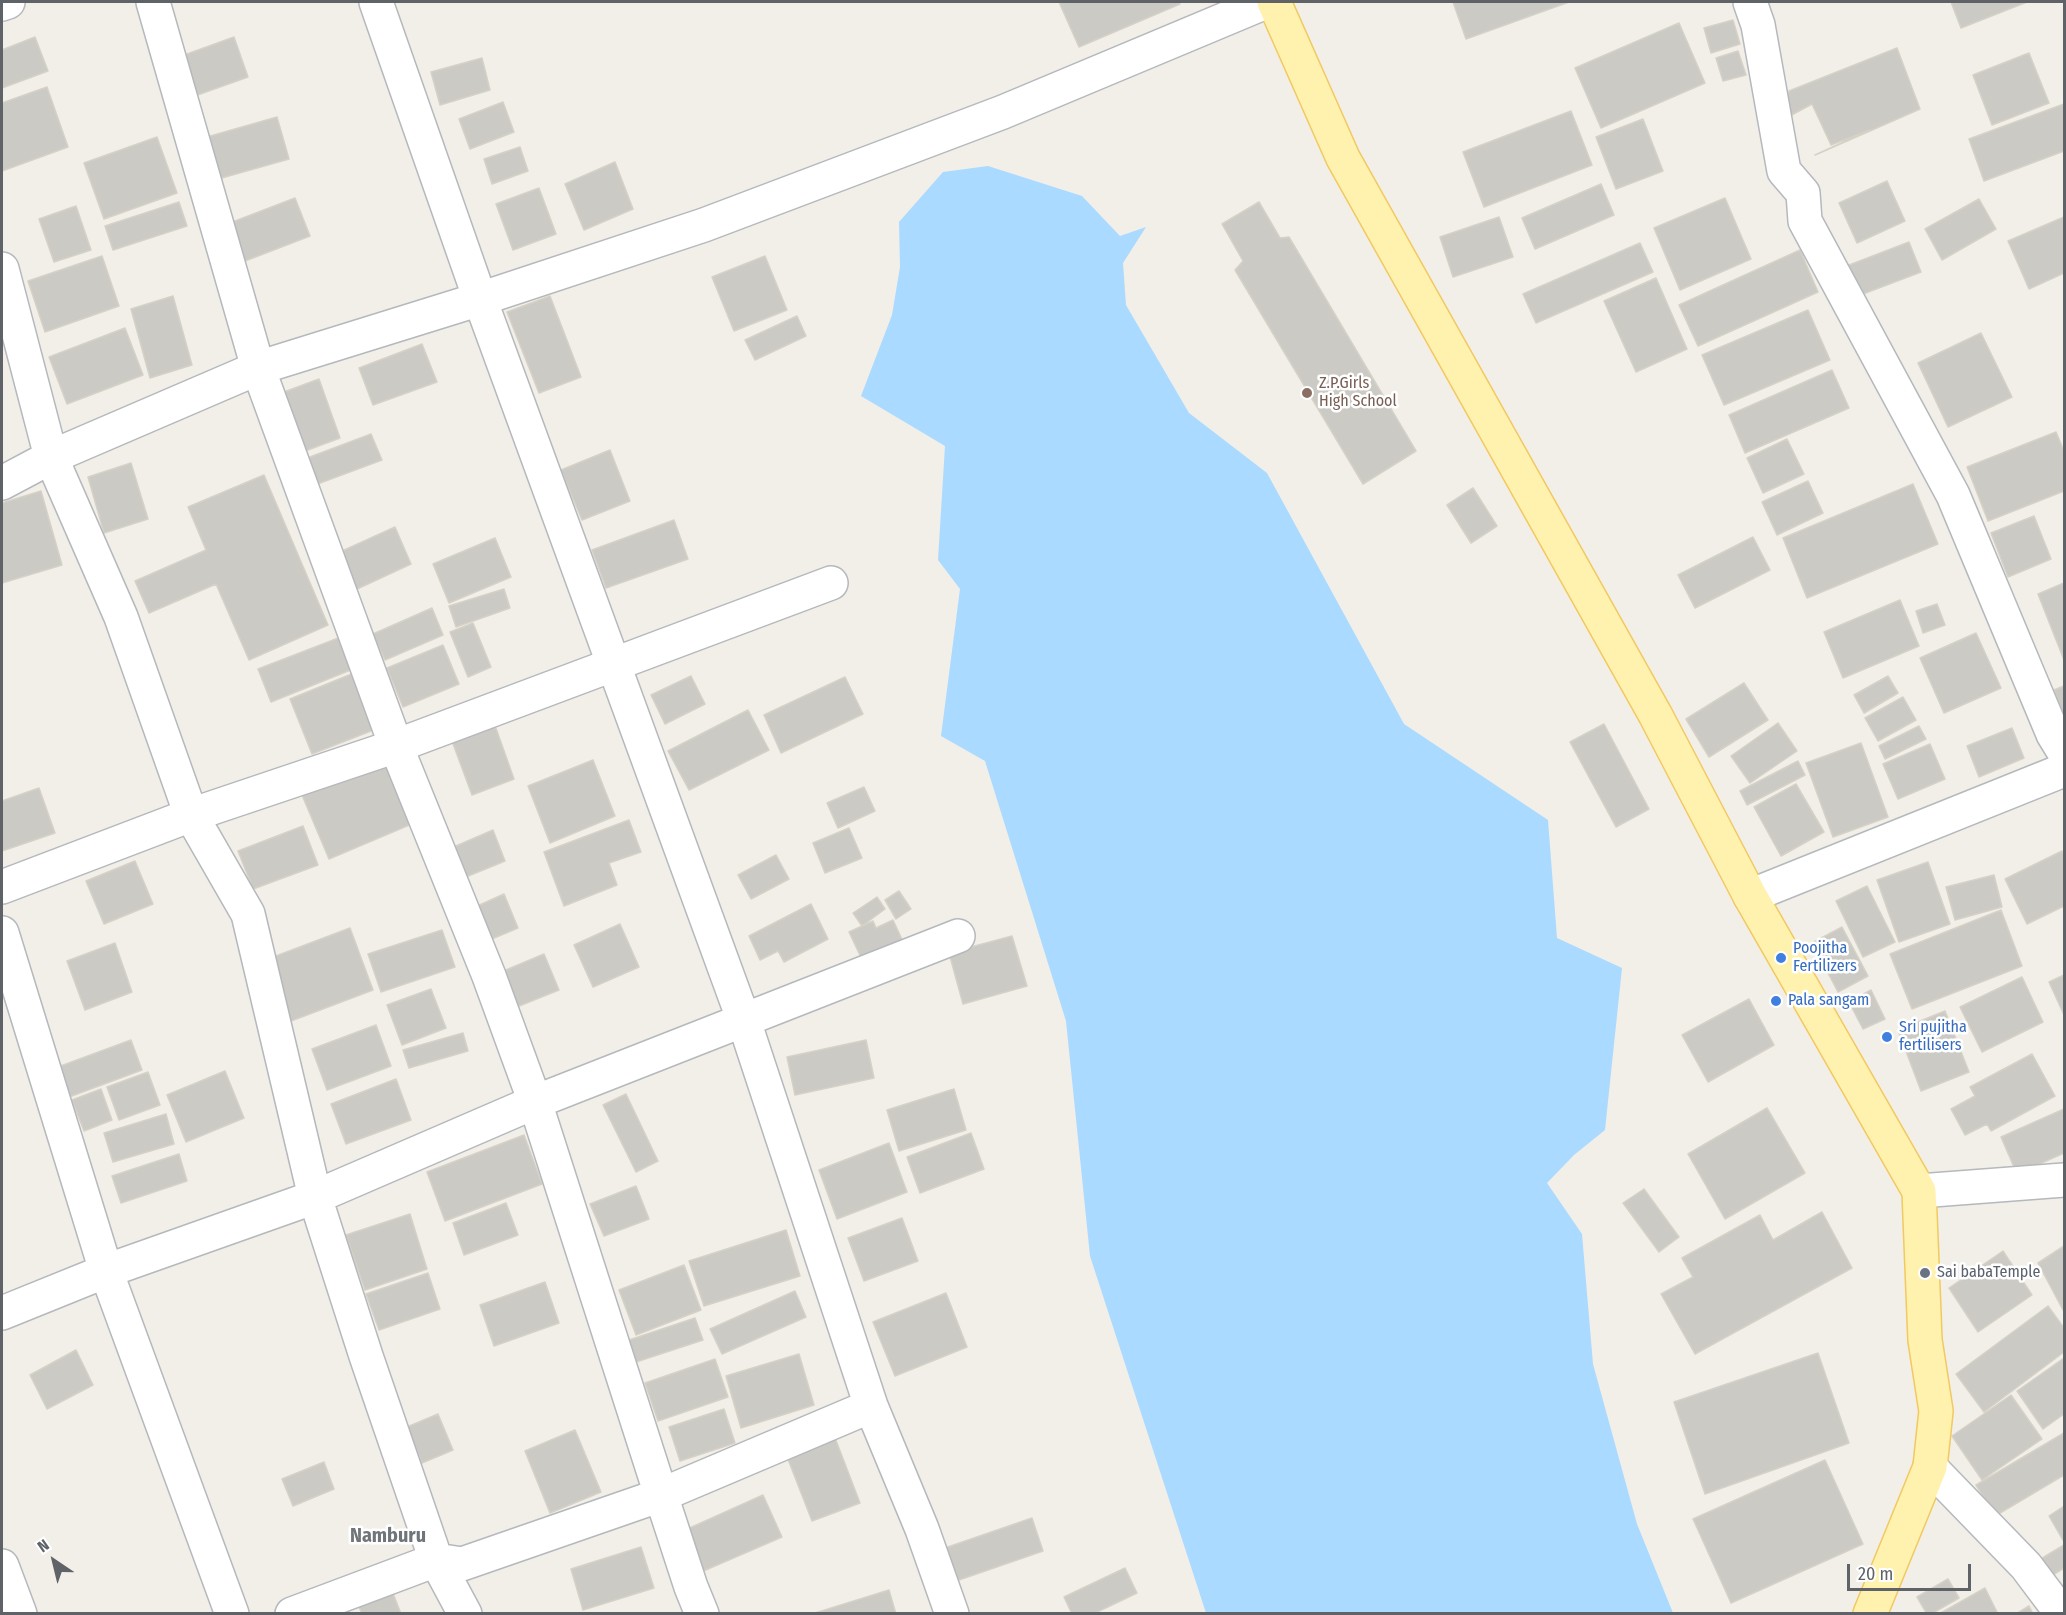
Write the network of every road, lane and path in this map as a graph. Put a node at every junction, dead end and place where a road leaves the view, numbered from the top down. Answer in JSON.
{"nodes":[{"id":1,"x":8,"y":2,"type":"edge"},
{"id":2,"x":153,"y":2,"type":"edge"},
{"id":3,"x":376,"y":2,"type":"edge"},
{"id":4,"x":1266,"y":2,"type":"edge"},
{"id":5,"x":1274,"y":2,"type":"edge"},
{"id":6,"x":1750,"y":2,"type":"edge"},
{"id":7,"x":2,"y":4,"type":"edge"},
{"id":8,"x":2,"y":269,"type":"edge"},
{"id":9,"x":480,"y":299,"type":"junction"},
{"id":10,"x":258,"y":368,"type":"junction"},
{"id":11,"x":51,"y":457,"type":"junction"},
{"id":12,"x":2,"y":483,"type":"edge"},
{"id":13,"x":831,"y":583,"type":"dead end"},
{"id":14,"x":612,"y":665,"type":"junction"},
{"id":15,"x":396,"y":746,"type":"junction"},
{"id":16,"x":2064,"y":752,"type":"edge"},
{"id":17,"x":2064,"y":770,"type":"edge"},
{"id":18,"x":191,"y":816,"type":"junction"},
{"id":19,"x":2,"y":887,"type":"edge"},
{"id":20,"x":1750,"y":896,"type":"junction"},
{"id":21,"x":2,"y":933,"type":"edge"},
{"id":22,"x":958,"y":936,"type":"dead end"},
{"id":23,"x":744,"y":1021,"type":"junction"},
{"id":24,"x":536,"y":1102,"type":"junction"},
{"id":25,"x":2064,"y":1180,"type":"edge"},
{"id":26,"x":1918,"y":1191,"type":"junction"},
{"id":27,"x":315,"y":1197,"type":"junction"},
{"id":28,"x":106,"y":1271,"type":"junction"},
{"id":29,"x":2,"y":1313,"type":"edge"},
{"id":30,"x":871,"y":1406,"type":"junction"},
{"id":31,"x":1930,"y":1467,"type":"junction"},
{"id":32,"x":661,"y":1495,"type":"junction"},
{"id":33,"x":436,"y":1560,"type":"junction"},
{"id":34,"x":2,"y":1566,"type":"edge"},
{"id":35,"x":20,"y":1614,"type":"edge"},
{"id":36,"x":232,"y":1614,"type":"edge"},
{"id":37,"x":292,"y":1614,"type":"edge"},
{"id":38,"x":465,"y":1614,"type":"edge"},
{"id":39,"x":702,"y":1614,"type":"edge"},
{"id":40,"x":952,"y":1614,"type":"edge"},
{"id":41,"x":1870,"y":1614,"type":"edge"},
{"id":42,"x":2062,"y":1614,"type":"edge"}],
"edges":[{"from":1,"to":7,"type":"street"},
{"from":2,"to":10,"type":"street"},
{"from":3,"to":9,"type":"street"},
{"from":4,"to":9,"type":"street"},
{"from":5,"to":20,"type":"main road"},
{"from":6,"to":16,"type":"street"},
{"from":8,"to":11,"type":"street"},
{"from":9,"to":10,"type":"street"},
{"from":9,"to":14,"type":"street"},
{"from":10,"to":11,"type":"street"},
{"from":10,"to":15,"type":"street"},
{"from":11,"to":12,"type":"street"},
{"from":11,"to":18,"type":"street"},
{"from":13,"to":14,"type":"street"},
{"from":14,"to":15,"type":"street"},
{"from":14,"to":23,"type":"street"},
{"from":15,"to":18,"type":"street"},
{"from":15,"to":24,"type":"street"},
{"from":17,"to":20,"type":"street"},
{"from":18,"to":19,"type":"street"},
{"from":18,"to":27,"type":"street"},
{"from":20,"to":26,"type":"main road"},
{"from":21,"to":28,"type":"street"},
{"from":22,"to":23,"type":"street"},
{"from":23,"to":24,"type":"street"},
{"from":23,"to":30,"type":"street"},
{"from":24,"to":27,"type":"street"},
{"from":24,"to":32,"type":"street"},
{"from":25,"to":26,"type":"street"},
{"from":26,"to":31,"type":"main road"},
{"from":27,"to":28,"type":"street"},
{"from":27,"to":33,"type":"street"},
{"from":28,"to":29,"type":"street"},
{"from":28,"to":36,"type":"street"},
{"from":30,"to":32,"type":"street"},
{"from":30,"to":40,"type":"street"},
{"from":31,"to":41,"type":"main road"},
{"from":31,"to":42,"type":"street"},
{"from":32,"to":33,"type":"street"},
{"from":32,"to":39,"type":"street"},
{"from":33,"to":37,"type":"street"},
{"from":33,"to":38,"type":"street"},
{"from":34,"to":35,"type":"street"}]}
